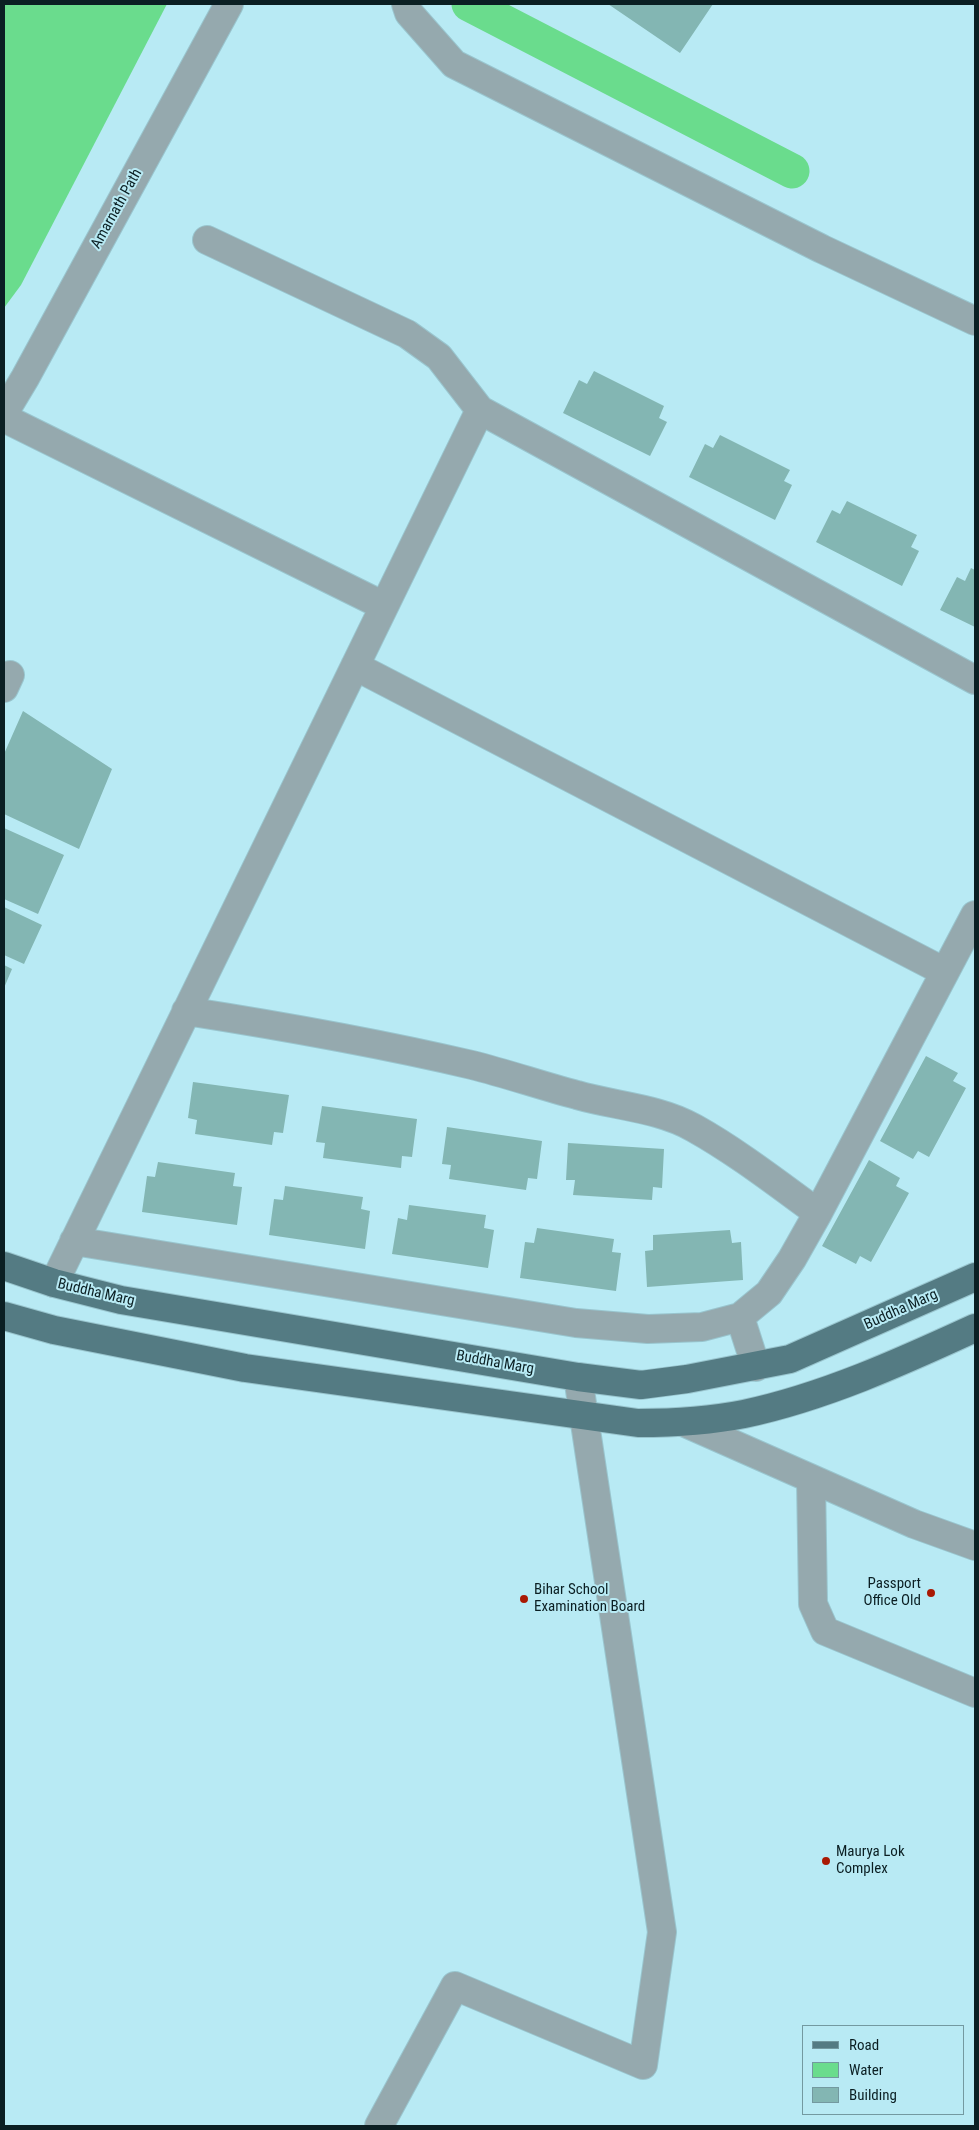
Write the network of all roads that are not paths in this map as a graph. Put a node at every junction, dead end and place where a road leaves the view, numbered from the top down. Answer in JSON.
{"nodes":[{"id":1,"x":229,"y":4,"type":"edge"},
{"id":2,"x":406,"y":4,"type":"edge"},
{"id":3,"x":207,"y":240,"type":"dead end"},
{"id":4,"x":975,"y":321,"type":"edge"},
{"id":5,"x":480,"y":410,"type":"junction"},
{"id":6,"x":4,"y":413,"type":"edge"},
{"id":7,"x":4,"y":418,"type":"edge"},
{"id":8,"x":384,"y":606,"type":"junction"},
{"id":9,"x":355,"y":666,"type":"junction"},
{"id":10,"x":975,"y":680,"type":"edge"},
{"id":11,"x":975,"y":915,"type":"edge"},
{"id":12,"x":946,"y":972,"type":"junction"},
{"id":13,"x":186,"y":1011,"type":"junction"},
{"id":14,"x":818,"y":1213,"type":"junction"},
{"id":15,"x":74,"y":1241,"type":"junction"},
{"id":16,"x":4,"y":1266,"type":"edge"},
{"id":17,"x":975,"y":1277,"type":"edge"},
{"id":18,"x":54,"y":1283,"type":"junction"},
{"id":19,"x":4,"y":1316,"type":"edge"},
{"id":20,"x":740,"y":1317,"type":"junction"},
{"id":21,"x":975,"y":1328,"type":"edge"},
{"id":22,"x":756,"y":1367,"type":"junction"},
{"id":23,"x":578,"y":1377,"type":"junction"},
{"id":24,"x":583,"y":1416,"type":"junction"},
{"id":25,"x":683,"y":1422,"type":"junction"},
{"id":26,"x":811,"y":1479,"type":"junction"},
{"id":27,"x":975,"y":1546,"type":"edge"},
{"id":28,"x":975,"y":1693,"type":"edge"},
{"id":29,"x":379,"y":2126,"type":"edge"}],
"edges":[{"from":1,"to":6,"type":"street","name":"Amarnath Path"},
{"from":2,"to":4,"type":"street"},
{"from":3,"to":5,"type":"street"},
{"from":5,"to":8,"type":"street"},
{"from":5,"to":10,"type":"street"},
{"from":7,"to":8,"type":"street"},
{"from":8,"to":9,"type":"street"},
{"from":9,"to":12,"type":"street"},
{"from":9,"to":13,"type":"street"},
{"from":11,"to":12,"type":"street"},
{"from":12,"to":14,"type":"street"},
{"from":13,"to":14,"type":"street"},
{"from":13,"to":15,"type":"street"},
{"from":14,"to":20,"type":"street"},
{"from":15,"to":18,"type":"street"},
{"from":15,"to":20,"type":"street"},
{"from":16,"to":18,"type":"main road","name":"Buddha Marg"},
{"from":17,"to":22,"type":"main road","name":"Buddha Marg"},
{"from":18,"to":23,"type":"main road","name":"Buddha Marg"},
{"from":19,"to":24,"type":"main road"},
{"from":20,"to":22,"type":"street"},
{"from":21,"to":25,"type":"main road"},
{"from":22,"to":23,"type":"main road","name":"Buddha Marg"},
{"from":23,"to":24,"type":"street"},
{"from":24,"to":25,"type":"main road"},
{"from":24,"to":29,"type":"street"},
{"from":25,"to":26,"type":"street"},
{"from":26,"to":27,"type":"street"},
{"from":26,"to":28,"type":"street"}]}
